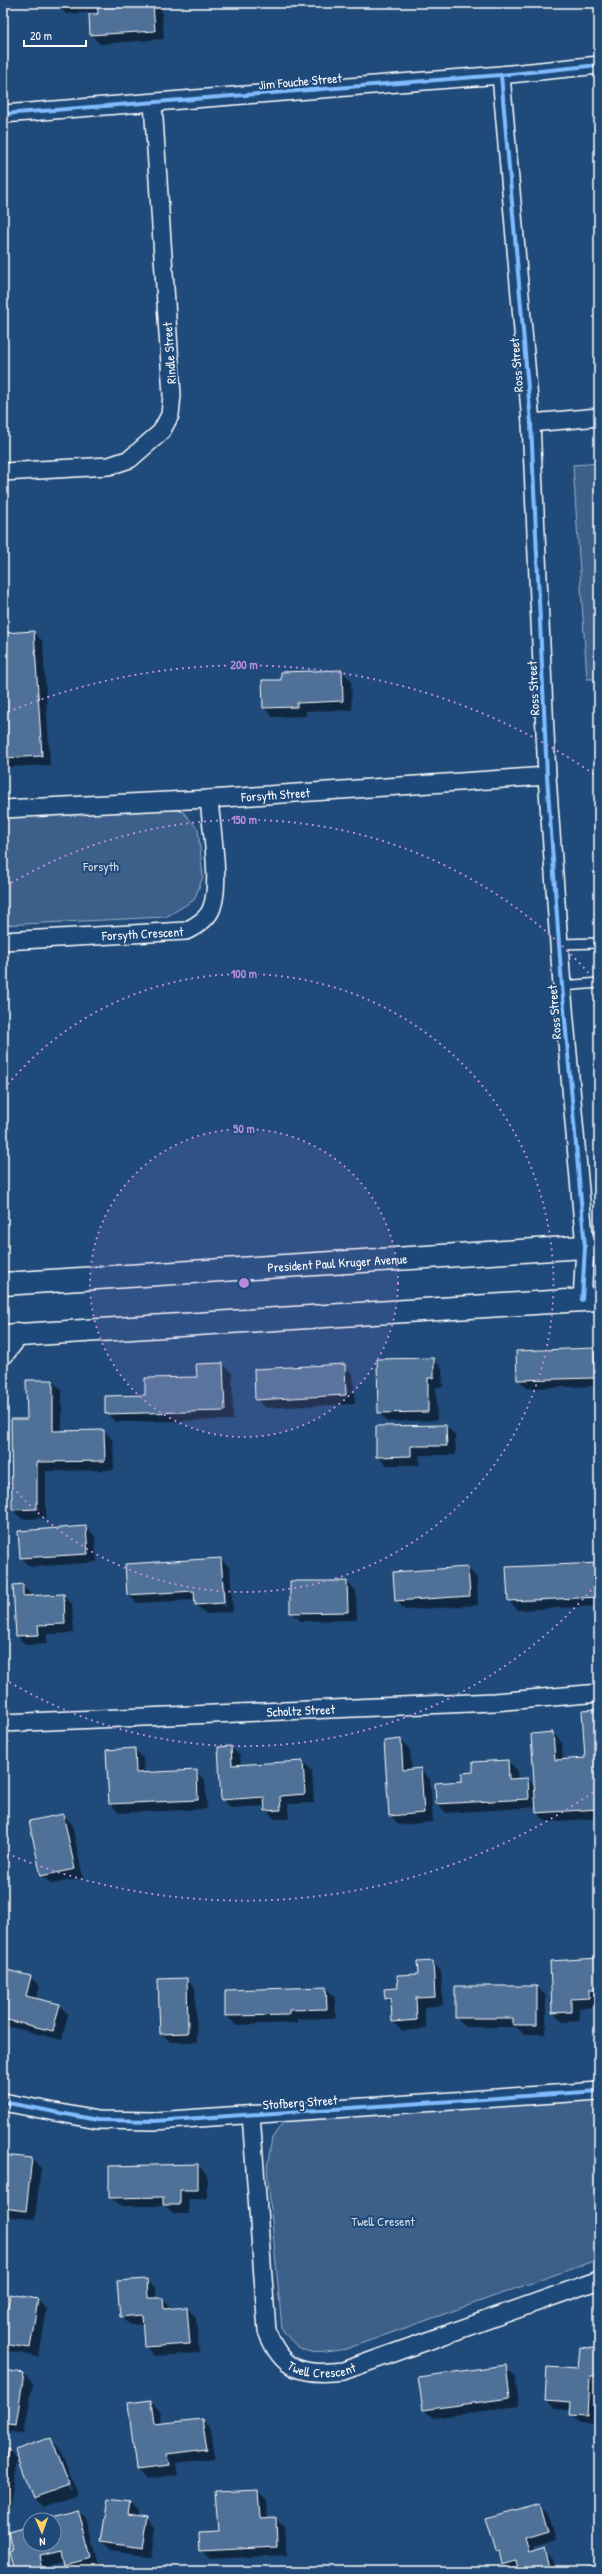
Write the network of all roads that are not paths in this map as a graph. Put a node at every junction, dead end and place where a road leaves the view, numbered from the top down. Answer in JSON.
{"nodes":[{"id":1,"x":599,"y":65,"type":"edge"},
{"id":2,"x":501,"y":75,"type":"junction"},
{"id":3,"x":153,"y":103,"type":"junction"},
{"id":4,"x":3,"y":114,"type":"edge"},
{"id":5,"x":599,"y":417,"type":"edge"},
{"id":6,"x":531,"y":423,"type":"junction"},
{"id":7,"x":3,"y":472,"type":"edge"},
{"id":8,"x":547,"y":776,"type":"junction"},
{"id":9,"x":208,"y":799,"type":"junction"},
{"id":10,"x":3,"y":809,"type":"edge"},
{"id":11,"x":3,"y":941,"type":"edge"},
{"id":12,"x":599,"y":942,"type":"edge"},
{"id":13,"x":559,"y":944,"type":"junction"},
{"id":14,"x":599,"y":983,"type":"edge"},
{"id":15,"x":562,"y":986,"type":"junction"},
{"id":16,"x":592,"y":1247,"type":"edge"},
{"id":17,"x":3,"y":1284,"type":"edge"},
{"id":18,"x":590,"y":1300,"type":"edge"},
{"id":19,"x":11,"y":1335,"type":"edge"},
{"id":20,"x":3,"y":1353,"type":"edge"},
{"id":21,"x":599,"y":1693,"type":"edge"},
{"id":22,"x":3,"y":1723,"type":"edge"},
{"id":23,"x":599,"y":2091,"type":"edge"},
{"id":24,"x":3,"y":2102,"type":"edge"},
{"id":25,"x":251,"y":2115,"type":"junction"},
{"id":26,"x":599,"y":2280,"type":"edge"}],
"edges":[{"from":1,"to":2,"type":"street","name":"Jim Fouche Street"},
{"from":2,"to":3,"type":"street","name":"Jim Fouche Street"},
{"from":2,"to":6,"type":"street","name":"Ross Street"},
{"from":3,"to":4,"type":"street","name":"Jim Fouche Street"},
{"from":3,"to":7,"type":"street","name":"Rindle Street"},
{"from":5,"to":6,"type":"street"},
{"from":6,"to":8,"type":"street","name":"Ross Street"},
{"from":8,"to":9,"type":"street","name":"Forsyth Street"},
{"from":8,"to":13,"type":"street","name":"Ross Street"},
{"from":9,"to":10,"type":"street","name":"Forsyth Street"},
{"from":9,"to":11,"type":"street","name":"Forsyth Crescent"},
{"from":12,"to":13,"type":"lane"},
{"from":13,"to":15,"type":"street","name":"Ross Street"},
{"from":14,"to":15,"type":"lane"},
{"from":15,"to":16,"type":"street","name":"Ross Street"},
{"from":16,"to":17,"type":"street","name":"President Paul Kruger Avenue"},
{"from":16,"to":18,"type":"street","name":"Ross Street"},
{"from":18,"to":19,"type":"street"},
{"from":19,"to":20,"type":"street"},
{"from":21,"to":22,"type":"street","name":"Scholtz Street"},
{"from":23,"to":25,"type":"street","name":"Stofberg Street"},
{"from":24,"to":25,"type":"street","name":"Stofberg Street"},
{"from":25,"to":26,"type":"street","name":"Twell Crescent"}]}
